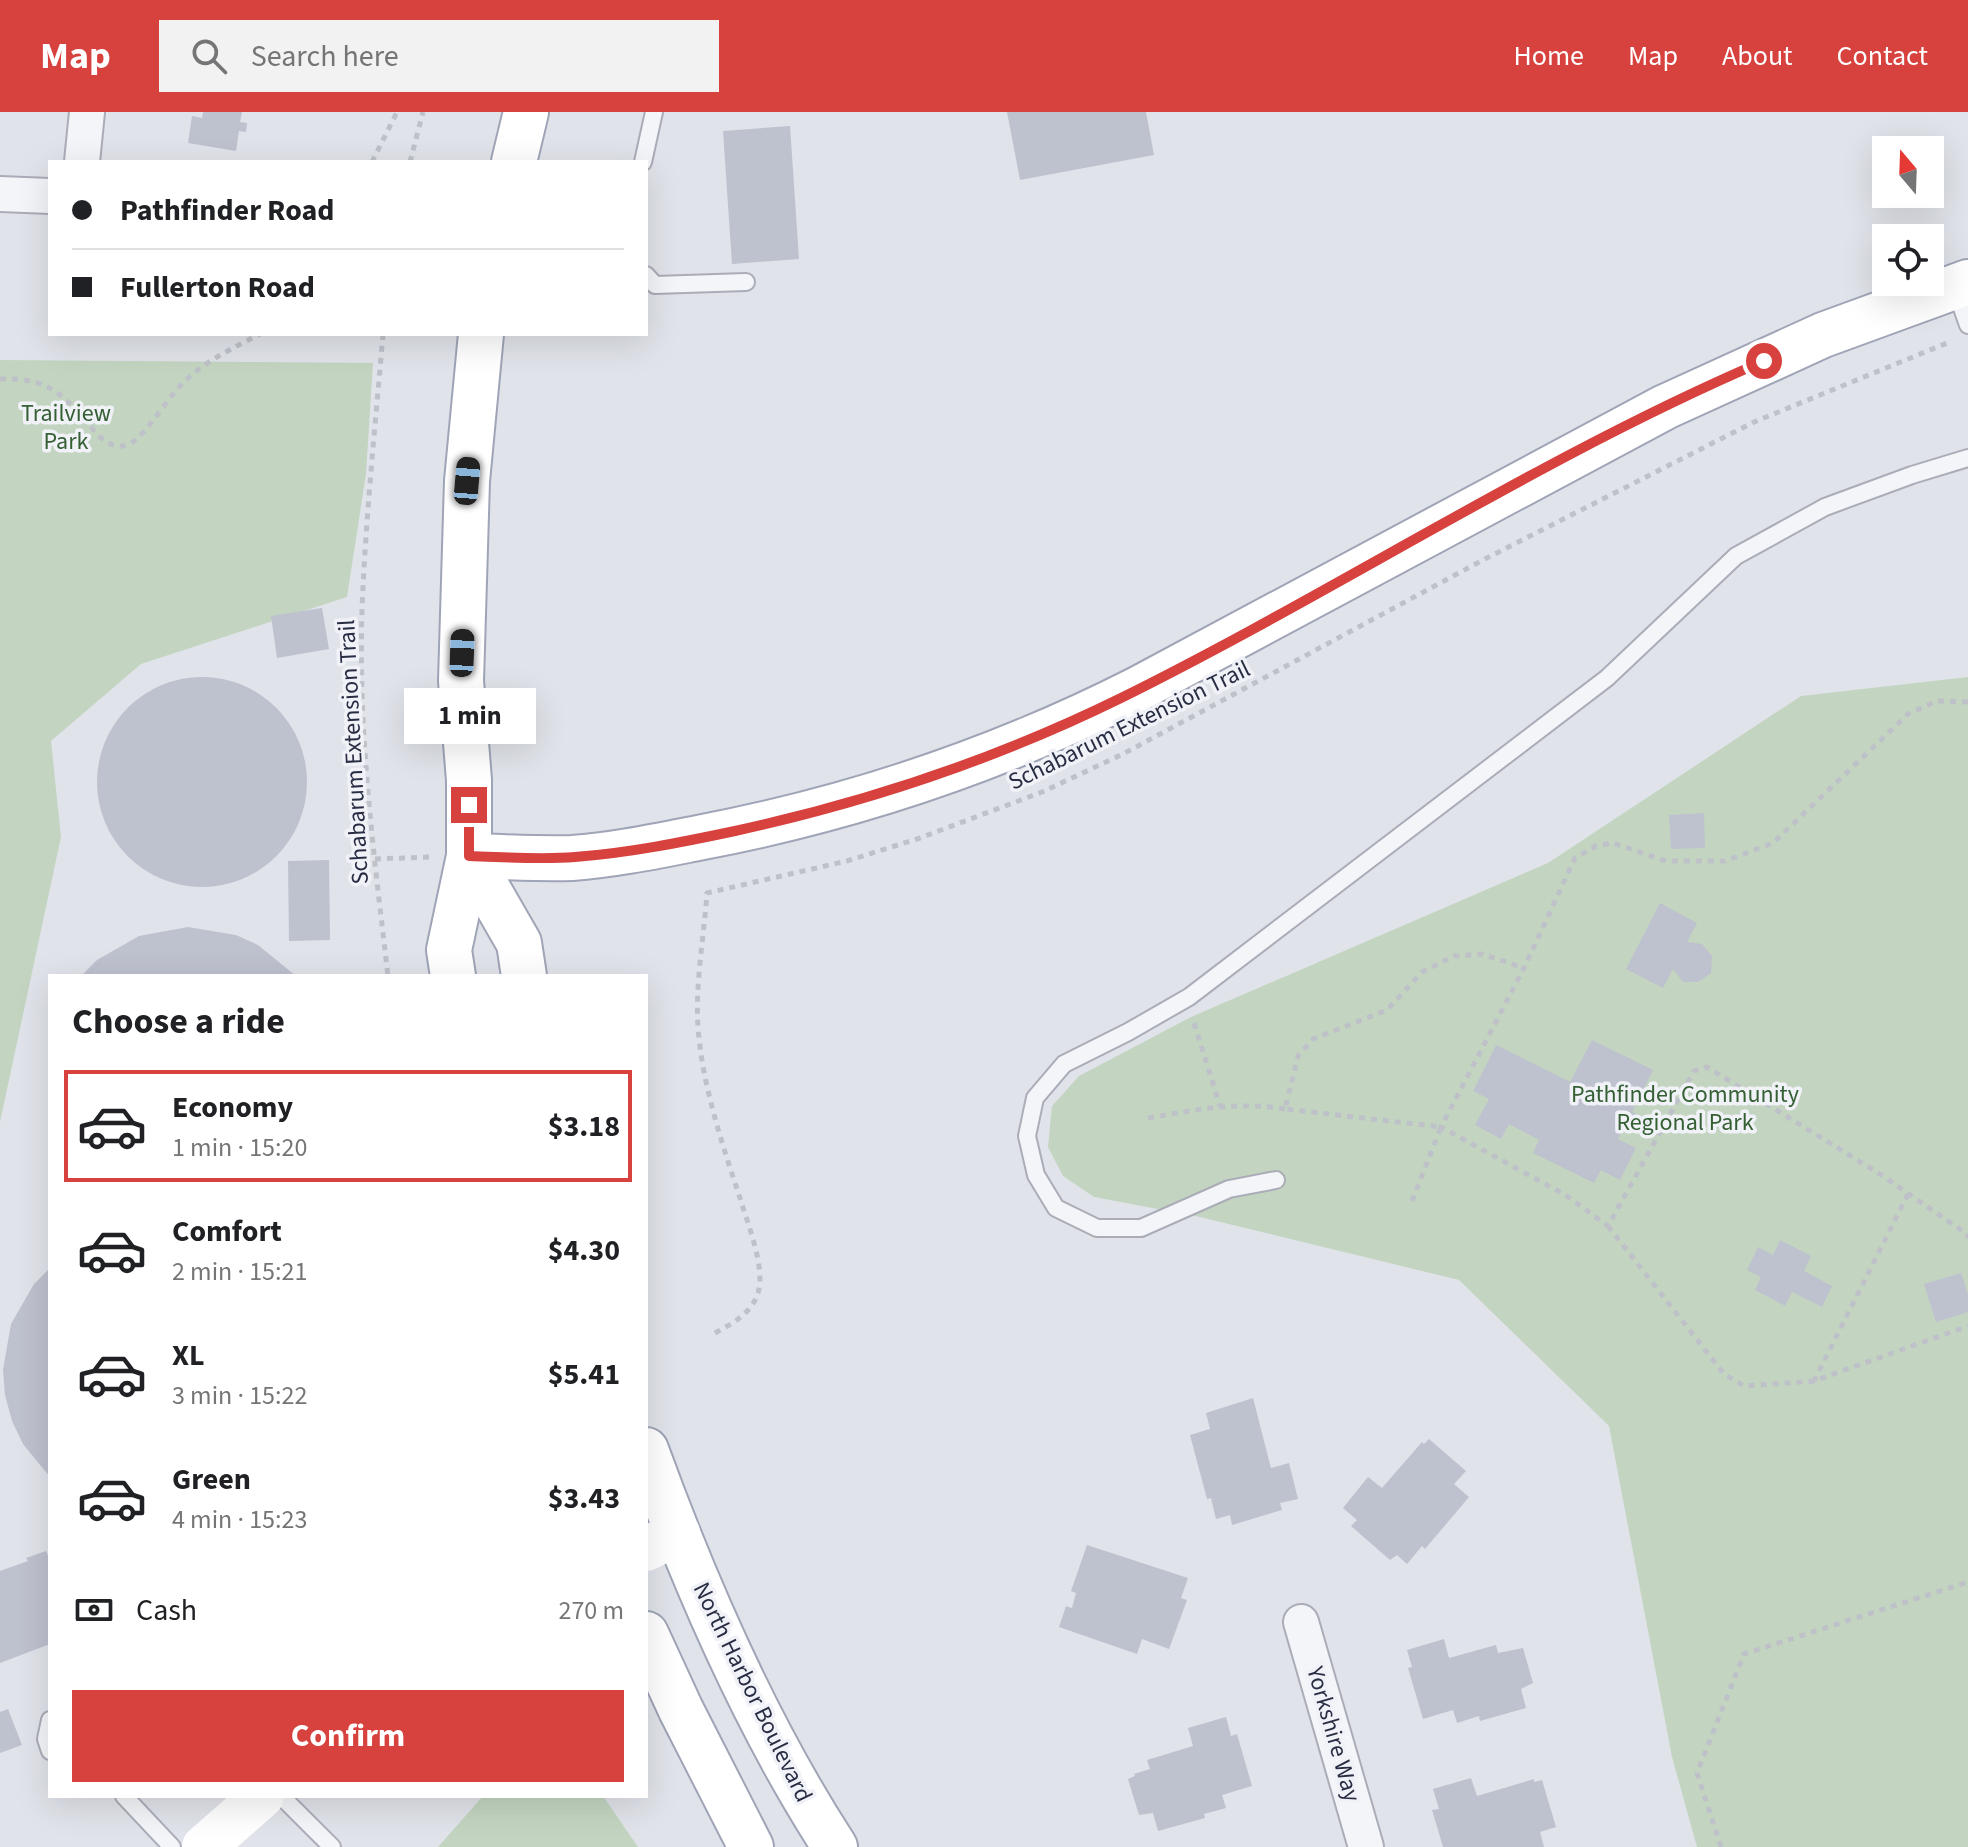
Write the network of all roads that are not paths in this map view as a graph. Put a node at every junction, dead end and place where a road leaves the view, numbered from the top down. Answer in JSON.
{"nodes":[{"id":1,"x":87,"y":112,"type":"edge"},
{"id":2,"x":526,"y":112,"type":"edge"},
{"id":3,"x":654,"y":112,"type":"edge"},
{"id":4,"x":82,"y":160,"type":"edge"},
{"id":5,"x":514,"y":160,"type":"edge"},
{"id":6,"x":643,"y":160,"type":"edge"},
{"id":7,"x":0,"y":194,"type":"edge"},
{"id":8,"x":48,"y":196,"type":"edge"},
{"id":9,"x":648,"y":277,"type":"edge"},
{"id":10,"x":746,"y":282,"type":"dead end"},
{"id":11,"x":1963,"y":298,"type":"edge"},
{"id":12,"x":481,"y":336,"type":"edge"},
{"id":13,"x":1968,"y":458,"type":"edge"},
{"id":14,"x":469,"y":856,"type":"junction"},
{"id":15,"x":453,"y":974,"type":"edge"},
{"id":16,"x":524,"y":974,"type":"edge"},
{"id":17,"x":1276,"y":1180,"type":"dead end"},
{"id":18,"x":648,"y":1461,"type":"edge"},
{"id":19,"x":662,"y":1541,"type":"edge"},
{"id":20,"x":1301,"y":1622,"type":"dead end"},
{"id":21,"x":648,"y":1638,"type":"edge"},
{"id":22,"x":126,"y":1798,"type":"edge"},
{"id":23,"x":260,"y":1798,"type":"edge"},
{"id":24,"x":283,"y":1798,"type":"edge"},
{"id":25,"x":172,"y":1847,"type":"edge"},
{"id":26,"x":204,"y":1847,"type":"edge"},
{"id":27,"x":332,"y":1847,"type":"edge"},
{"id":28,"x":751,"y":1847,"type":"edge"},
{"id":29,"x":835,"y":1847,"type":"edge"},
{"id":30,"x":1366,"y":1847,"type":"edge"}],
"edges":[{"from":1,"to":4,"type":"street"},
{"from":2,"to":5,"type":"main road"},
{"from":3,"to":6,"type":"lane"},
{"from":7,"to":8,"type":"street"},
{"from":9,"to":10,"type":"lane"},
{"from":11,"to":14,"type":"main road"},
{"from":12,"to":14,"type":"main road"},
{"from":13,"to":17,"type":"lane"},
{"from":14,"to":15,"type":"main road"},
{"from":14,"to":16,"type":"main road"},
{"from":18,"to":19,"type":"main road","name":"North Harbor Boulevard"},
{"from":19,"to":29,"type":"main road","name":"North Harbor Boulevard"},
{"from":20,"to":30,"type":"street","name":"Yorkshire Way"},
{"from":21,"to":28,"type":"main road"},
{"from":22,"to":25,"type":"lane"},
{"from":23,"to":26,"type":"main road"},
{"from":24,"to":27,"type":"lane"}]}
